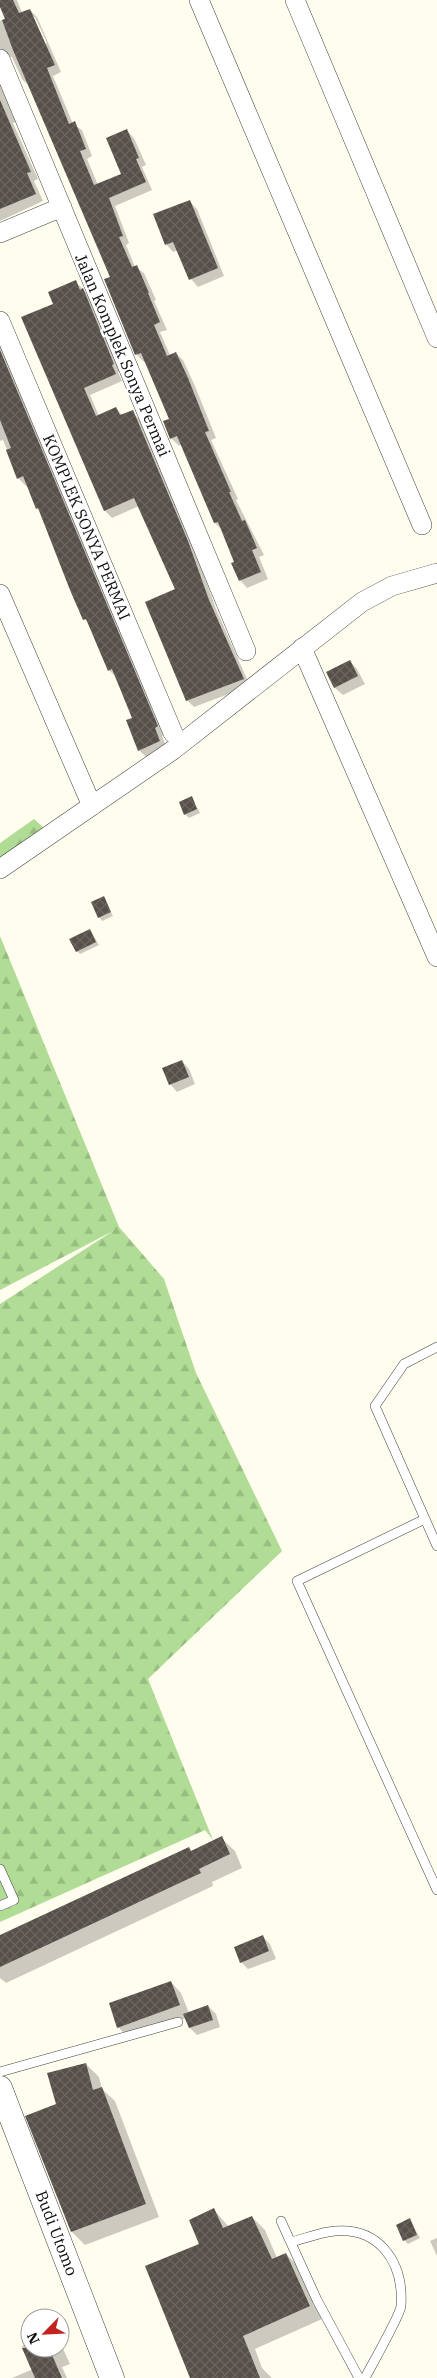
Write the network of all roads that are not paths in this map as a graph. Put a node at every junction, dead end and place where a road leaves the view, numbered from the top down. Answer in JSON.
{"nodes":[{"id":1,"x":199,"y":0,"type":"edge"},
{"id":2,"x":295,"y":0,"type":"edge"},
{"id":3,"x":0,"y":59,"type":"edge"},
{"id":4,"x":62,"y":207,"type":"junction"},
{"id":5,"x":0,"y":233,"type":"edge"},
{"id":6,"x":0,"y":321,"type":"edge"},
{"id":7,"x":437,"y":338,"type":"edge"},
{"id":8,"x":422,"y":526,"type":"dead end"},
{"id":9,"x":437,"y":573,"type":"edge"},
{"id":10,"x":0,"y":594,"type":"edge"},
{"id":11,"x":302,"y":648,"type":"junction"},
{"id":12,"x":246,"y":652,"type":"dead end"},
{"id":13,"x":173,"y":733,"type":"dead end"},
{"id":14,"x":92,"y":806,"type":"junction"},
{"id":15,"x":0,"y":869,"type":"edge"},
{"id":16,"x":437,"y":957,"type":"edge"},
{"id":17,"x":437,"y":1347,"type":"edge"},
{"id":18,"x":425,"y":1520,"type":"junction"},
{"id":19,"x":437,"y":1546,"type":"edge"},
{"id":20,"x":0,"y":1869,"type":"edge"},
{"id":21,"x":437,"y":1890,"type":"edge"},
{"id":22,"x":0,"y":1906,"type":"edge"},
{"id":23,"x":178,"y":2022,"type":"dead end"},
{"id":24,"x":0,"y":2072,"type":"edge"},
{"id":25,"x":0,"y":2088,"type":"edge"},
{"id":26,"x":281,"y":2221,"type":"dead end"},
{"id":27,"x":291,"y":2242,"type":"junction"},
{"id":28,"x":112,"y":2378,"type":"edge"},
{"id":29,"x":359,"y":2378,"type":"edge"},
{"id":30,"x":364,"y":2378,"type":"edge"}],
"edges":[{"from":1,"to":8,"type":"street"},
{"from":2,"to":7,"type":"street"},
{"from":3,"to":4,"type":"street","name":"Jalan Komplek Sonya Permai"},
{"from":4,"to":5,"type":"street"},
{"from":4,"to":12,"type":"street","name":"Jalan Komplek Sonya Permai"},
{"from":6,"to":13,"type":"street","name":"KOMPLEK SONYA PERMAI"},
{"from":9,"to":11,"type":"street"},
{"from":10,"to":14,"type":"street"},
{"from":11,"to":14,"type":"street"},
{"from":11,"to":16,"type":"street"},
{"from":14,"to":15,"type":"street"},
{"from":17,"to":18,"type":"lane"},
{"from":18,"to":19,"type":"lane"},
{"from":18,"to":21,"type":"lane"},
{"from":20,"to":22,"type":"lane"},
{"from":23,"to":24,"type":"lane"},
{"from":25,"to":28,"type":"street","name":"Budi Utomo"},
{"from":26,"to":27,"type":"lane"},
{"from":27,"to":29,"type":"lane"},
{"from":27,"to":30,"type":"lane"}]}
